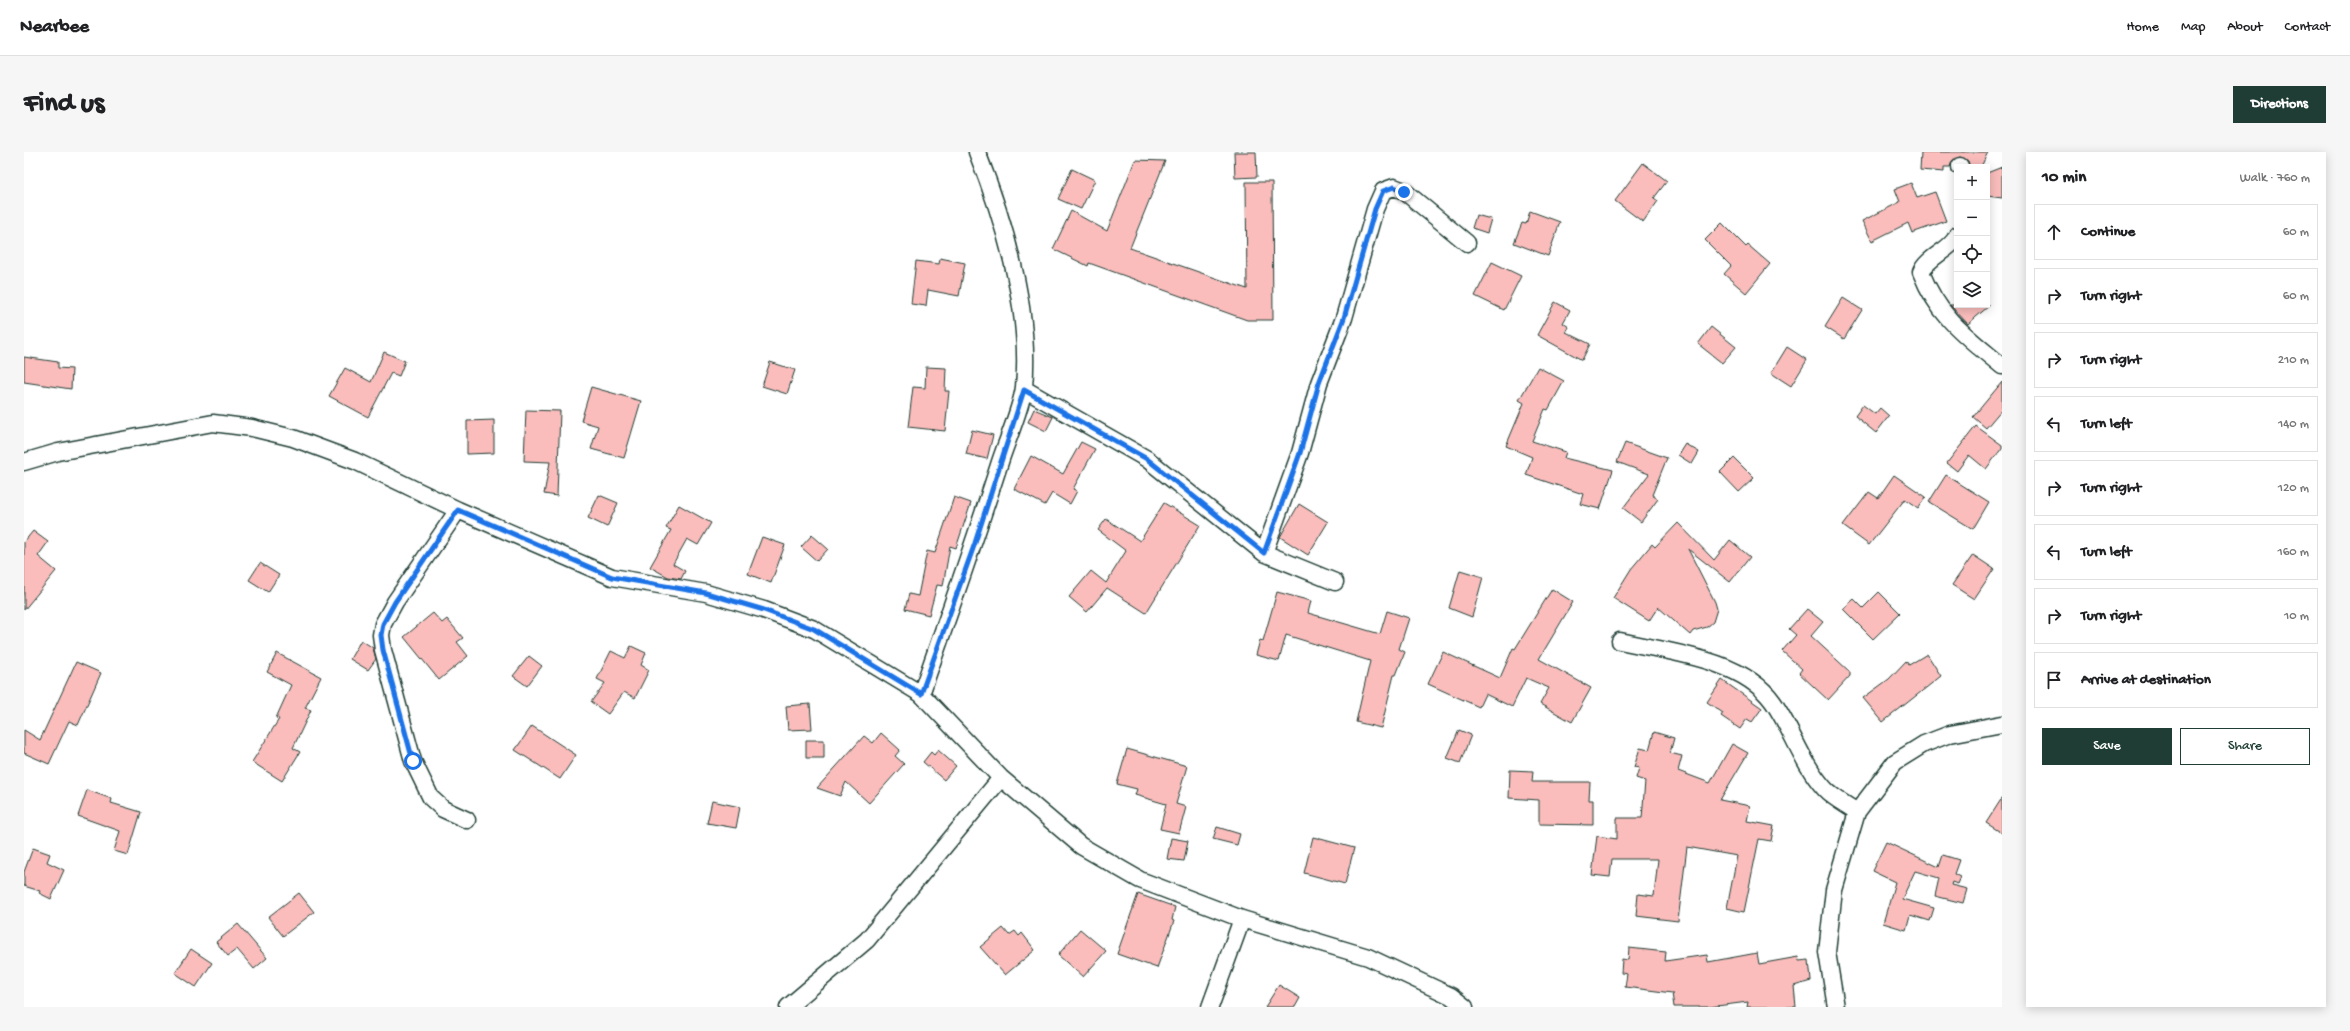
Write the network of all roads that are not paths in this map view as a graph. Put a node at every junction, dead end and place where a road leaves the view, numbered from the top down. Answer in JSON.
{"nodes":[{"id":1,"x":977,"y":152,"type":"edge"},
{"id":2,"x":1957,"y":236,"type":"edge"},
{"id":3,"x":1467,"y":243,"type":"dead end"},
{"id":4,"x":2002,"y":366,"type":"edge"},
{"id":5,"x":1024,"y":390,"type":"junction"},
{"id":6,"x":24,"y":462,"type":"edge"},
{"id":7,"x":458,"y":510,"type":"junction"},
{"id":8,"x":1264,"y":553,"type":"junction"},
{"id":9,"x":1335,"y":582,"type":"dead end"},
{"id":10,"x":1620,"y":641,"type":"dead end"},
{"id":11,"x":921,"y":694,"type":"junction"},
{"id":12,"x":2002,"y":724,"type":"edge"},
{"id":13,"x":1001,"y":778,"type":"junction"},
{"id":14,"x":1857,"y":812,"type":"junction"},
{"id":15,"x":467,"y":820,"type":"dead end"},
{"id":16,"x":1242,"y":919,"type":"junction"},
{"id":17,"x":788,"y":1007,"type":"edge"},
{"id":18,"x":1210,"y":1007,"type":"edge"},
{"id":19,"x":1465,"y":1007,"type":"edge"},
{"id":20,"x":1836,"y":1007,"type":"edge"}],
"edges":[{"from":1,"to":5,"type":"street"},
{"from":2,"to":4,"type":"street"},
{"from":3,"to":8,"type":"street"},
{"from":5,"to":8,"type":"street"},
{"from":5,"to":11,"type":"street"},
{"from":6,"to":7,"type":"street"},
{"from":7,"to":11,"type":"street"},
{"from":7,"to":15,"type":"street"},
{"from":8,"to":9,"type":"street"},
{"from":10,"to":14,"type":"street"},
{"from":11,"to":13,"type":"street"},
{"from":12,"to":14,"type":"street"},
{"from":13,"to":16,"type":"street"},
{"from":13,"to":17,"type":"street"},
{"from":14,"to":20,"type":"street"},
{"from":16,"to":18,"type":"street"},
{"from":16,"to":19,"type":"street"}]}
